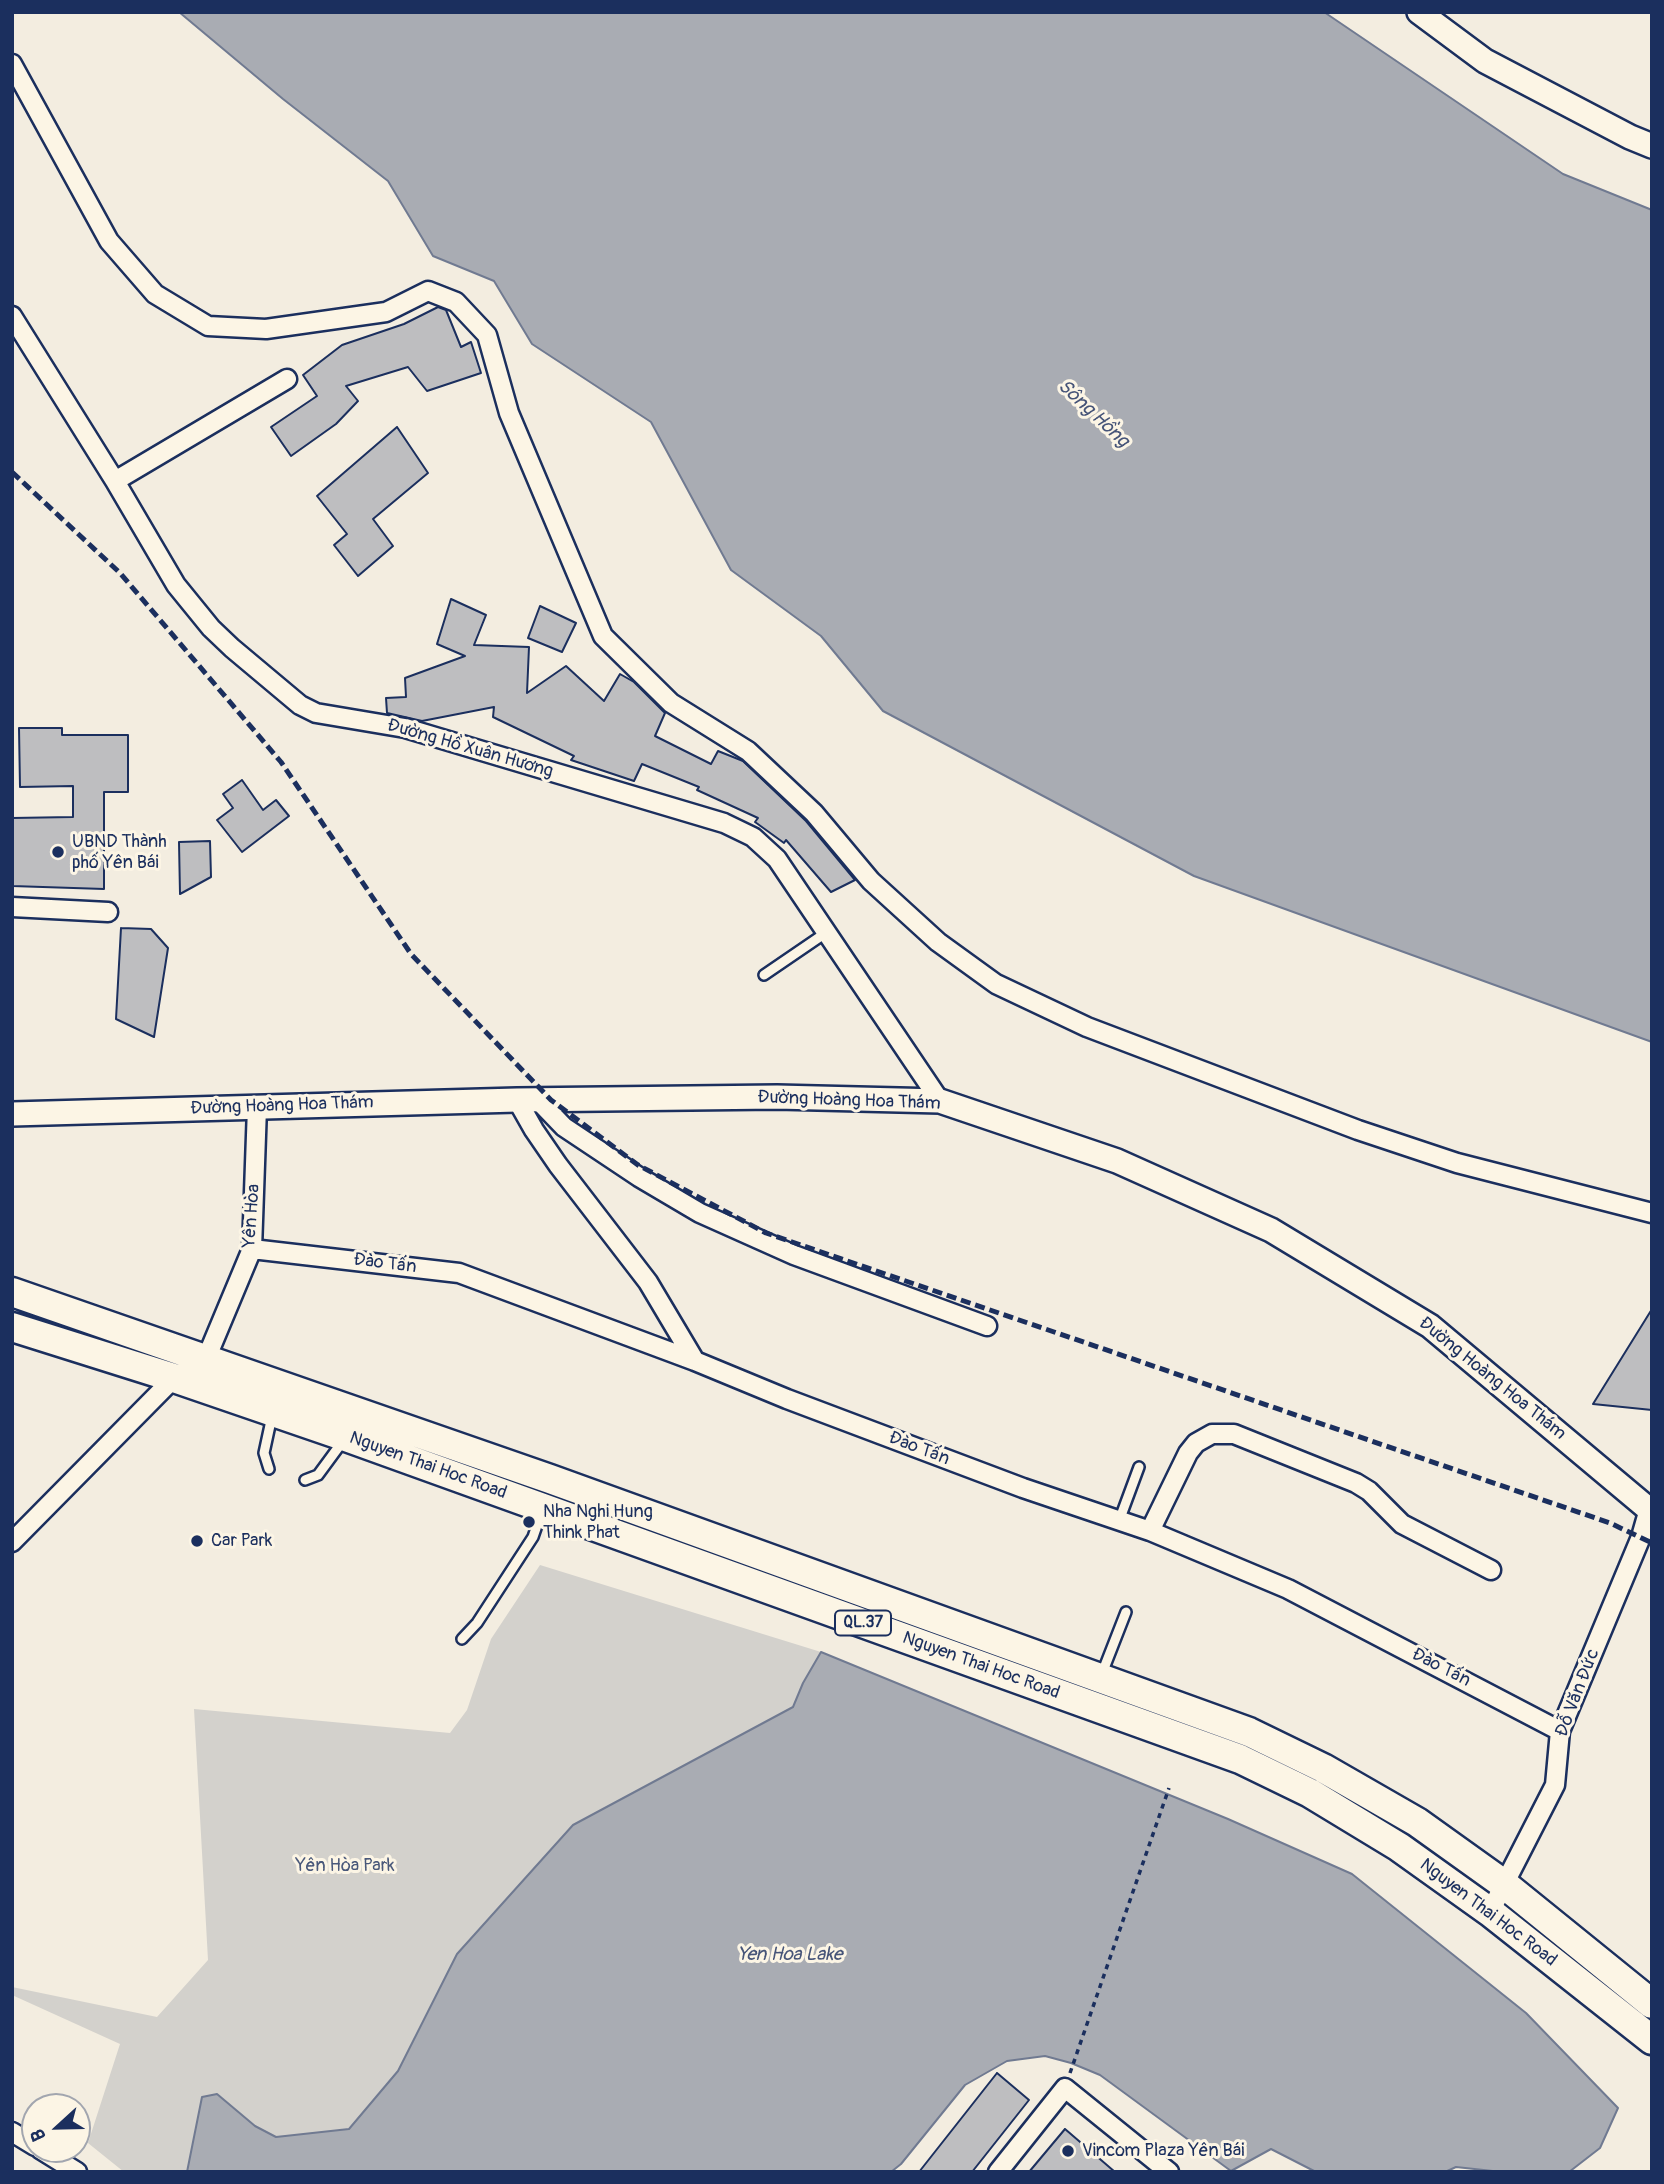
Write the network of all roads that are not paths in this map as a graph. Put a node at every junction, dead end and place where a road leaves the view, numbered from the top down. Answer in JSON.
{"nodes":[{"id":1,"x":1419,"y":12,"type":"edge"},
{"id":2,"x":12,"y":64,"type":"edge"},
{"id":3,"x":1652,"y":146,"type":"edge"},
{"id":4,"x":12,"y":316,"type":"edge"},
{"id":5,"x":287,"y":379,"type":"dead end"},
{"id":6,"x":115,"y":481,"type":"junction"},
{"id":7,"x":12,"y":907,"type":"edge"},
{"id":8,"x":108,"y":912,"type":"dead end"},
{"id":9,"x":827,"y":932,"type":"junction"},
{"id":10,"x":764,"y":975,"type":"dead end"},
{"id":11,"x":528,"y":1100,"type":"junction"},
{"id":12,"x":940,"y":1101,"type":"junction"},
{"id":13,"x":257,"y":1107,"type":"junction"},
{"id":14,"x":12,"y":1114,"type":"edge"},
{"id":15,"x":1652,"y":1213,"type":"edge"},
{"id":16,"x":252,"y":1249,"type":"junction"},
{"id":17,"x":12,"y":1292,"type":"edge"},
{"id":18,"x":987,"y":1326,"type":"dead end"},
{"id":19,"x":12,"y":1327,"type":"edge"},
{"id":20,"x":206,"y":1359,"type":"junction"},
{"id":21,"x":695,"y":1361,"type":"junction"},
{"id":22,"x":174,"y":1378,"type":"junction"},
{"id":23,"x":272,"y":1413,"type":"junction"},
{"id":24,"x":346,"y":1437,"type":"junction"},
{"id":25,"x":1139,"y":1467,"type":"dead end"},
{"id":26,"x":269,"y":1469,"type":"dead end"},
{"id":27,"x":305,"y":1480,"type":"dead end"},
{"id":28,"x":546,"y":1493,"type":"junction"},
{"id":29,"x":1650,"y":1510,"type":"edge"},
{"id":30,"x":1119,"y":1521,"type":"junction"},
{"id":31,"x":1150,"y":1531,"type":"junction"},
{"id":32,"x":12,"y":1542,"type":"edge"},
{"id":33,"x":1490,"y":1570,"type":"dead end"},
{"id":34,"x":1126,"y":1612,"type":"dead end"},
{"id":35,"x":462,"y":1639,"type":"dead end"},
{"id":36,"x":1101,"y":1677,"type":"junction"},
{"id":37,"x":1560,"y":1731,"type":"junction"},
{"id":38,"x":1505,"y":1885,"type":"junction"},
{"id":39,"x":1490,"y":1912,"type":"junction"},
{"id":40,"x":1652,"y":2004,"type":"edge"},
{"id":41,"x":1652,"y":2040,"type":"edge"},
{"id":42,"x":998,"y":2172,"type":"edge"},
{"id":43,"x":1169,"y":2172,"type":"edge"}],
"edges":[{"from":1,"to":3,"type":"street"},
{"from":2,"to":15,"type":"street"},
{"from":4,"to":6,"type":"street","name":"Đường Hồ Xuân Hương"},
{"from":5,"to":6,"type":"street"},
{"from":6,"to":9,"type":"street","name":"Đường Hồ Xuân Hương"},
{"from":7,"to":8,"type":"street"},
{"from":9,"to":10,"type":"lane"},
{"from":9,"to":12,"type":"street","name":"Đường Hồ Xuân Hương"},
{"from":11,"to":12,"type":"street","name":"Đường Hoàng Hoa Thám"},
{"from":11,"to":13,"type":"street","name":"Đường Hoàng Hoa Thám"},
{"from":11,"to":18,"type":"street"},
{"from":11,"to":21,"type":"street"},
{"from":12,"to":29,"type":"street","name":"Đường Hoàng Hoa Thám"},
{"from":13,"to":14,"type":"street","name":"Đường Hoàng Hoa Thám"},
{"from":13,"to":16,"type":"street","name":"Yên Hòa"},
{"from":16,"to":20,"type":"street","name":"Yên Hòa"},
{"from":16,"to":21,"type":"street","name":"Đào Tấn"},
{"from":17,"to":20,"type":"main road","name":"Nguyen Thai Hoc Road","number":"QL.37"},
{"from":19,"to":22,"type":"main road","name":"Nguyen Thai Hoc Road","number":"QL.37"},
{"from":20,"to":28,"type":"main road","name":"Nguyen Thai Hoc Road","number":"QL.37"},
{"from":21,"to":30,"type":"street","name":"Đào Tấn"},
{"from":22,"to":23,"type":"main road","name":"Nguyen Thai Hoc Road","number":"QL.37"},
{"from":22,"to":32,"type":"street"},
{"from":23,"to":24,"type":"main road","name":"Nguyen Thai Hoc Road","number":"QL.37"},
{"from":23,"to":26,"type":"lane"},
{"from":24,"to":27,"type":"lane"},
{"from":24,"to":28,"type":"main road","name":"Nguyen Thai Hoc Road","number":"QL.37"},
{"from":25,"to":30,"type":"lane"},
{"from":28,"to":35,"type":"lane"},
{"from":28,"to":36,"type":"main road","name":"Nguyen Thai Hoc Road","number":"QL.37"},
{"from":28,"to":39,"type":"main road","name":"Nguyen Thai Hoc Road","number":"QL.37"},
{"from":29,"to":37,"type":"street","name":"Đỗ Văn Đức"},
{"from":30,"to":31,"type":"street","name":"Đào Tấn"},
{"from":31,"to":33,"type":"street"},
{"from":31,"to":37,"type":"street","name":"Đào Tấn"},
{"from":34,"to":36,"type":"lane"},
{"from":36,"to":38,"type":"main road","name":"Nguyen Thai Hoc Road","number":"QL.37"},
{"from":37,"to":38,"type":"street","name":"Đỗ Văn Đức"},
{"from":38,"to":39,"type":"street","name":"Đỗ Văn Đức"},
{"from":38,"to":40,"type":"main road","name":"Nguyen Thai Hoc Road","number":"QL.37"},
{"from":39,"to":41,"type":"main road","name":"Nguyen Thai Hoc Road","number":"QL.37"},
{"from":42,"to":43,"type":"street"}]}
